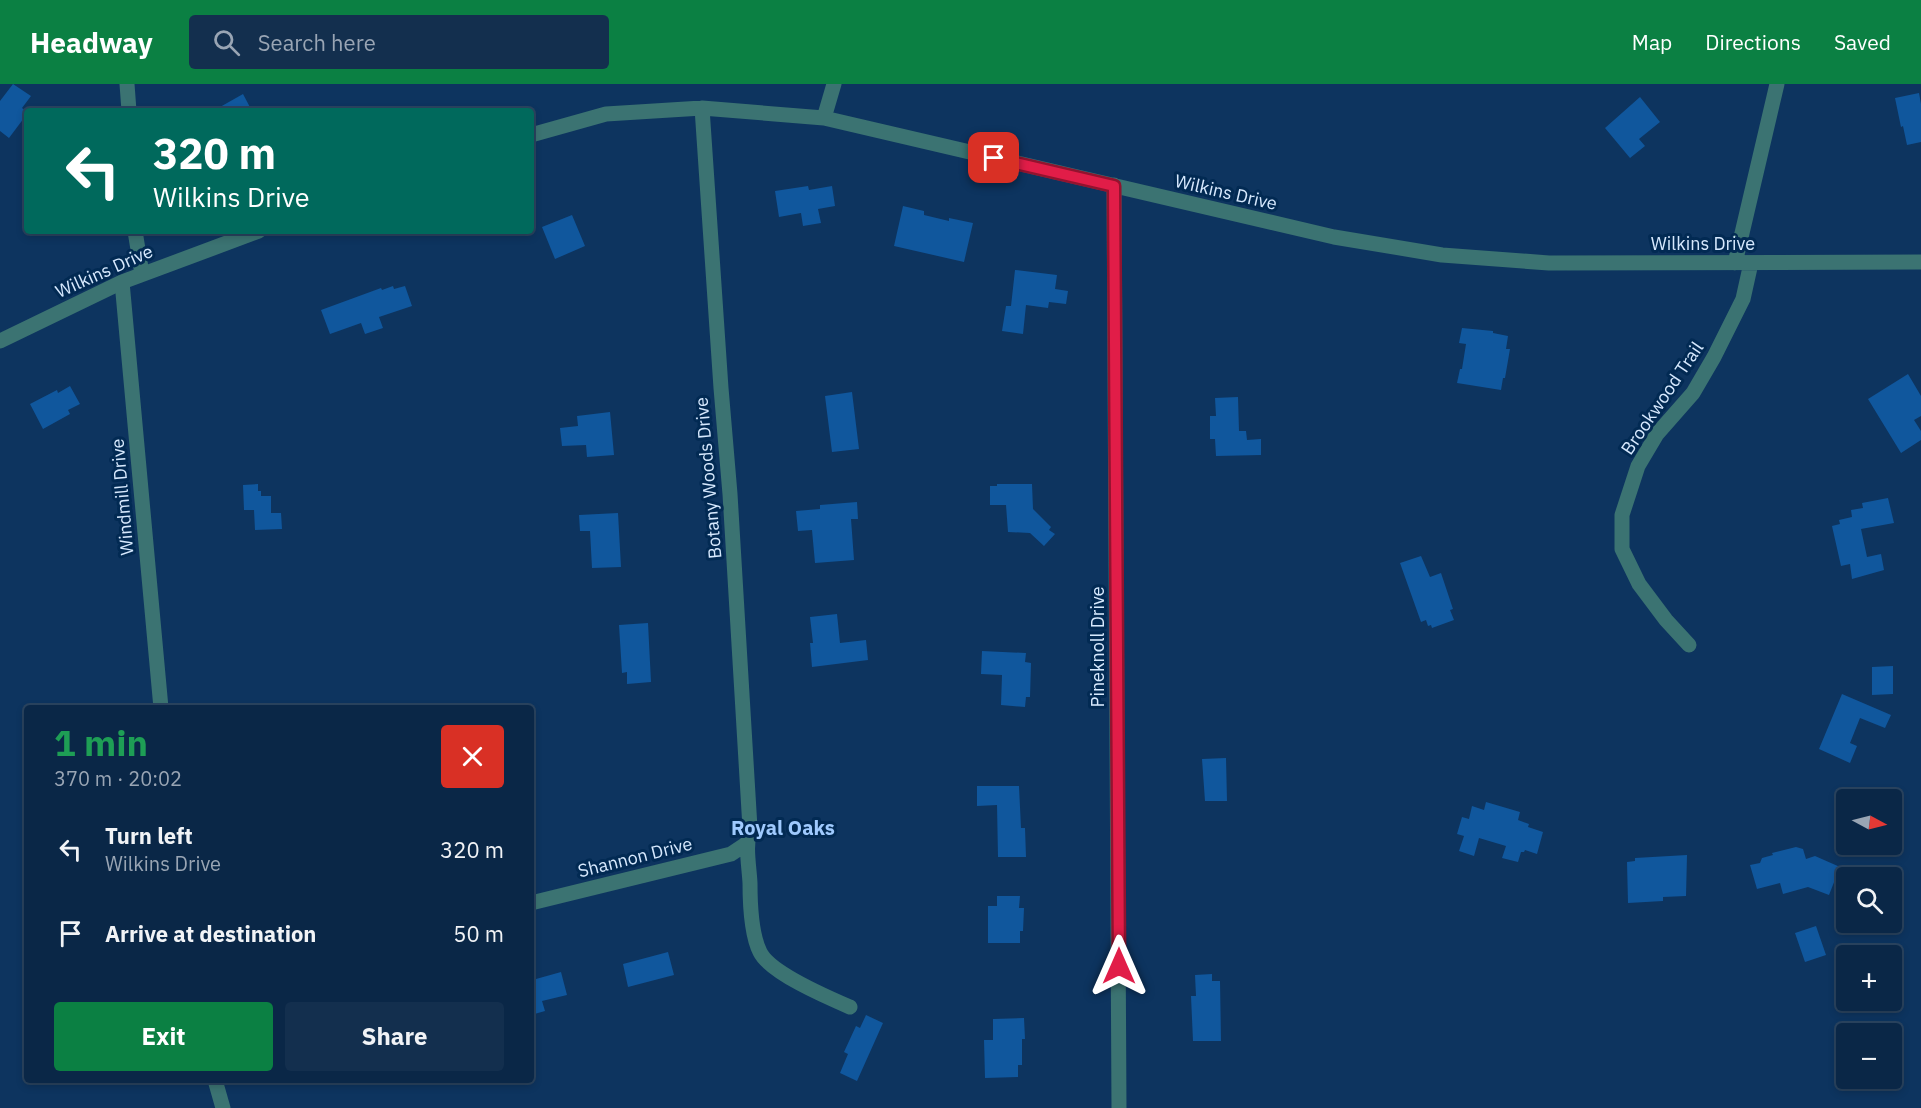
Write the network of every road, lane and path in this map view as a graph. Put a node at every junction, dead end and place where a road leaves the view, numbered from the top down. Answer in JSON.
{"nodes":[{"id":1,"x":128,"y":84,"type":"edge"},
{"id":2,"x":834,"y":84,"type":"edge"},
{"id":3,"x":1777,"y":84,"type":"edge"},
{"id":4,"x":129,"y":108,"type":"edge"},
{"id":5,"x":702,"y":108,"type":"junction"},
{"id":6,"x":824,"y":118,"type":"junction"},
{"id":7,"x":534,"y":134,"type":"edge"},
{"id":8,"x":1114,"y":186,"type":"junction"},
{"id":9,"x":135,"y":234,"type":"edge"},
{"id":10,"x":251,"y":234,"type":"edge"},
{"id":11,"x":1735,"y":262,"type":"junction"},
{"id":12,"x":1921,"y":262,"type":"edge"},
{"id":13,"x":1751,"y":263,"type":"junction"},
{"id":14,"x":142,"y":274,"type":"junction"},
{"id":15,"x":122,"y":282,"type":"junction"},
{"id":16,"x":0,"y":340,"type":"edge"},
{"id":17,"x":1689,"y":645,"type":"dead end"},
{"id":18,"x":161,"y":705,"type":"edge"},
{"id":19,"x":746,"y":844,"type":"junction"},
{"id":20,"x":534,"y":902,"type":"edge"},
{"id":21,"x":850,"y":1007,"type":"dead end"},
{"id":22,"x":216,"y":1083,"type":"edge"},
{"id":23,"x":223,"y":1108,"type":"edge"},
{"id":24,"x":1119,"y":1108,"type":"edge"}],
"edges":[{"from":1,"to":4,"type":"street"},
{"from":2,"to":6,"type":"street"},
{"from":3,"to":11,"type":"street"},
{"from":5,"to":6,"type":"street","name":"Wilkins Drive"},
{"from":5,"to":7,"type":"street","name":"Wilkins Drive"},
{"from":5,"to":19,"type":"street","name":"Botany Woods Drive"},
{"from":6,"to":8,"type":"street","name":"Wilkins Drive"},
{"from":8,"to":11,"type":"street","name":"Wilkins Drive"},
{"from":8,"to":24,"type":"street","name":"Pineknoll Drive"},
{"from":9,"to":14,"type":"street"},
{"from":10,"to":14,"type":"street","name":"Wilkins Drive"},
{"from":11,"to":13,"type":"street","name":"Wilkins Drive"},
{"from":12,"to":13,"type":"street","name":"Wilkins Drive"},
{"from":13,"to":17,"type":"street","name":"Brookwood Trail"},
{"from":14,"to":15,"type":"street","name":"Wilkins Drive"},
{"from":15,"to":16,"type":"street","name":"Wilkins Drive"},
{"from":15,"to":18,"type":"street","name":"Windmill Drive"},
{"from":19,"to":20,"type":"street","name":"Shannon Drive"},
{"from":19,"to":21,"type":"street","name":"Botany Woods Drive"},
{"from":22,"to":23,"type":"street"}]}
